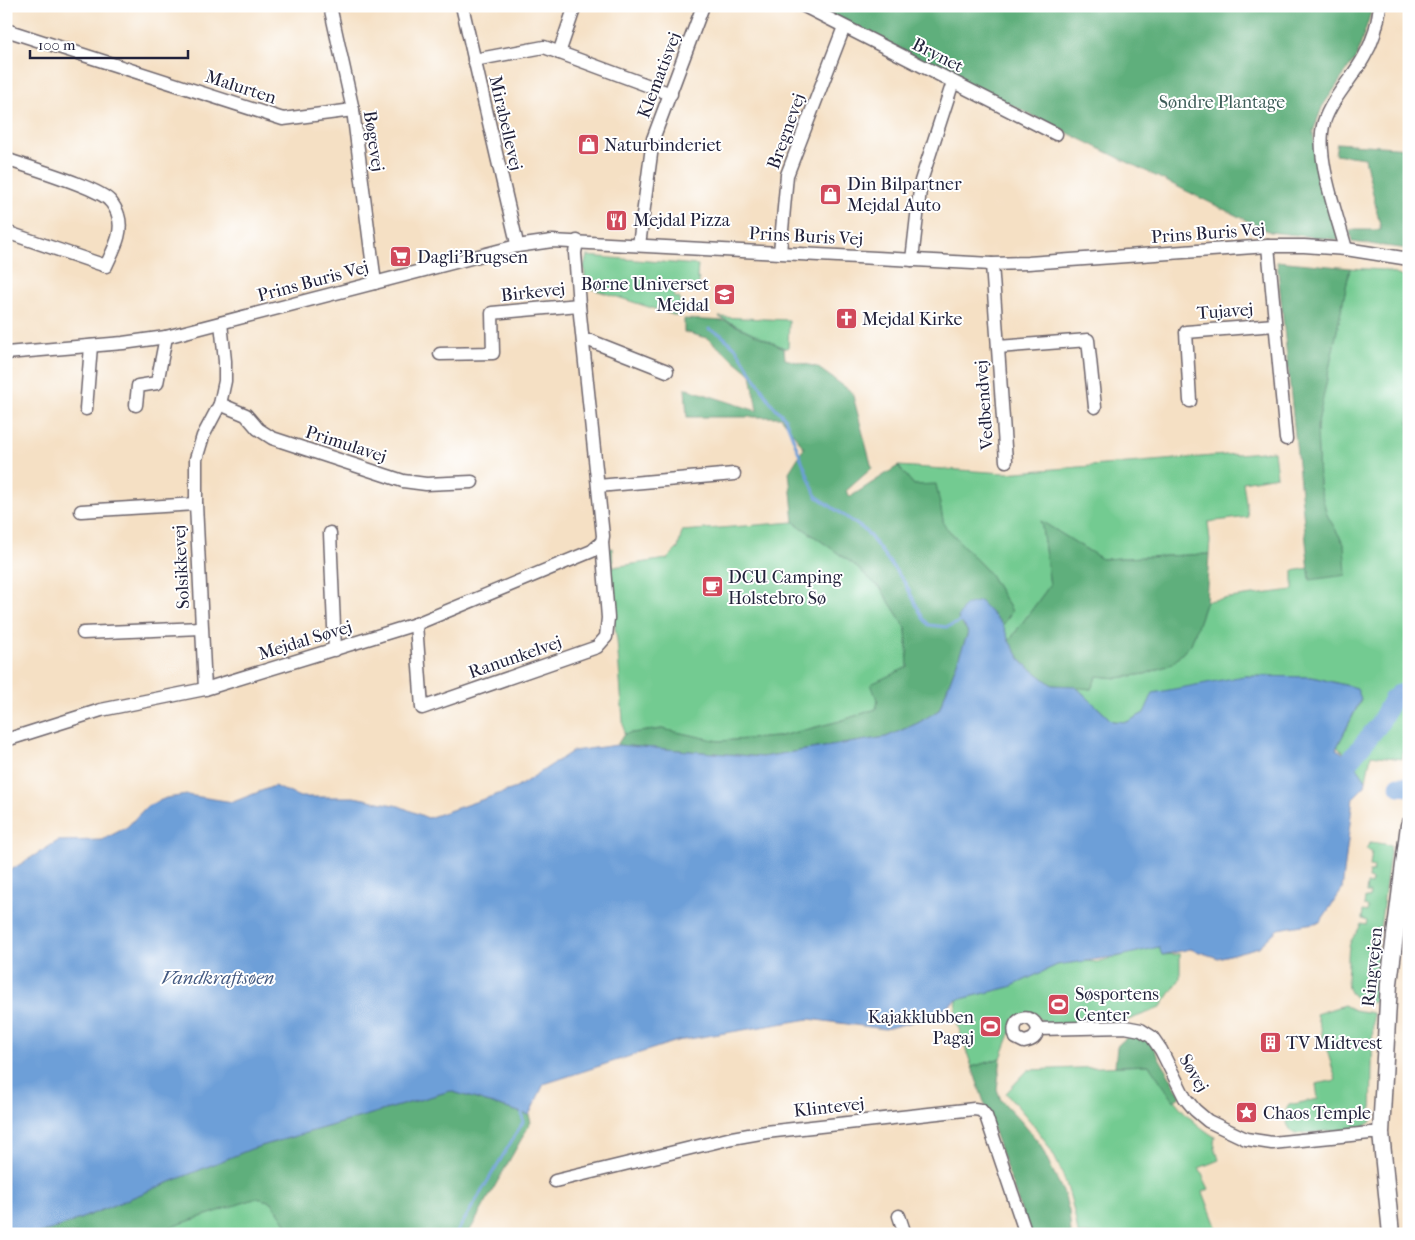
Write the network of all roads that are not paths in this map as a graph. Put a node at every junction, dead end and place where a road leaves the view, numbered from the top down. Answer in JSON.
{"nodes":[{"id":1,"x":330,"y":6,"type":"edge"},
{"id":2,"x":462,"y":6,"type":"edge"},
{"id":3,"x":575,"y":6,"type":"edge"},
{"id":4,"x":703,"y":6,"type":"edge"},
{"id":5,"x":804,"y":6,"type":"edge"},
{"id":6,"x":1380,"y":6,"type":"edge"},
{"id":7,"x":844,"y":26,"type":"junction"},
{"id":8,"x":6,"y":30,"type":"edge"},
{"id":9,"x":559,"y":53,"type":"junction"},
{"id":10,"x":474,"y":60,"type":"junction"},
{"id":11,"x":953,"y":82,"type":"junction"},
{"id":12,"x":671,"y":94,"type":"junction"},
{"id":13,"x":353,"y":110,"type":"junction"},
{"id":14,"x":1056,"y":134,"type":"dead end"},
{"id":15,"x":6,"y":159,"type":"edge"},
{"id":16,"x":6,"y":232,"type":"edge"},
{"id":17,"x":577,"y":241,"type":"junction"},
{"id":18,"x":639,"y":245,"type":"junction"},
{"id":19,"x":516,"y":246,"type":"junction"},
{"id":20,"x":1268,"y":246,"type":"junction"},
{"id":21,"x":1346,"y":249,"type":"junction"},
{"id":22,"x":780,"y":252,"type":"junction"},
{"id":23,"x":1409,"y":259,"type":"edge"},
{"id":24,"x":912,"y":260,"type":"junction"},
{"id":25,"x":992,"y":264,"type":"junction"},
{"id":26,"x":375,"y":283,"type":"junction"},
{"id":27,"x":579,"y":305,"type":"junction"},
{"id":28,"x":221,"y":323,"type":"junction"},
{"id":29,"x":1275,"y":324,"type":"junction"},
{"id":30,"x":166,"y":337,"type":"junction"},
{"id":31,"x":584,"y":341,"type":"junction"},
{"id":32,"x":91,"y":346,"type":"junction"},
{"id":33,"x":998,"y":347,"type":"junction"},
{"id":34,"x":6,"y":353,"type":"edge"},
{"id":35,"x":440,"y":354,"type":"dead end"},
{"id":36,"x":666,"y":371,"type":"dead end"},
{"id":37,"x":1190,"y":401,"type":"dead end"},
{"id":38,"x":136,"y":404,"type":"dead end"},
{"id":39,"x":220,"y":404,"type":"junction"},
{"id":40,"x":1095,"y":407,"type":"dead end"},
{"id":41,"x":86,"y":409,"type":"dead end"},
{"id":42,"x":1286,"y":440,"type":"dead end"},
{"id":43,"x":1006,"y":461,"type":"dead end"},
{"id":44,"x":734,"y":474,"type":"dead end"},
{"id":45,"x":472,"y":482,"type":"dead end"},
{"id":46,"x":598,"y":486,"type":"junction"},
{"id":47,"x":196,"y":504,"type":"junction"},
{"id":48,"x":81,"y":511,"type":"dead end"},
{"id":49,"x":330,"y":533,"type":"dead end"},
{"id":50,"x":602,"y":542,"type":"junction"},
{"id":51,"x":416,"y":624,"type":"junction"},
{"id":52,"x":201,"y":628,"type":"junction"},
{"id":53,"x":82,"y":633,"type":"dead end"},
{"id":54,"x":335,"y":650,"type":"junction"},
{"id":55,"x":205,"y":689,"type":"junction"},
{"id":56,"x":6,"y":740,"type":"edge"},
{"id":57,"x":1408,"y":830,"type":"edge"},
{"id":58,"x":1038,"y":1029,"type":"dead end"},
{"id":59,"x":1381,"y":1133,"type":"junction"},
{"id":60,"x":555,"y":1182,"type":"dead end"},
{"id":61,"x":899,"y":1216,"type":"dead end"},
{"id":62,"x":905,"y":1234,"type":"edge"},
{"id":63,"x":1026,"y":1234,"type":"edge"},
{"id":64,"x":1391,"y":1234,"type":"edge"}],
"edges":[{"from":1,"to":13,"type":"street","name":"Bøgevej"},
{"from":2,"to":10,"type":"street","name":"Mirabellevej"},
{"from":3,"to":9,"type":"street"},
{"from":4,"to":12,"type":"street","name":"Klematisvej"},
{"from":5,"to":7,"type":"street","name":"Brynet"},
{"from":6,"to":21,"type":"street"},
{"from":7,"to":11,"type":"street","name":"Brynet"},
{"from":7,"to":22,"type":"street","name":"Bregnevej"},
{"from":8,"to":13,"type":"street","name":"Malurten"},
{"from":9,"to":10,"type":"street"},
{"from":9,"to":12,"type":"street"},
{"from":10,"to":19,"type":"street","name":"Mirabellevej"},
{"from":11,"to":14,"type":"street","name":"Brynet"},
{"from":11,"to":24,"type":"street"},
{"from":12,"to":18,"type":"street","name":"Klematisvej"},
{"from":13,"to":26,"type":"street","name":"Bøgevej"},
{"from":15,"to":16,"type":"street"},
{"from":17,"to":18,"type":"street","name":"Prins Buris Vej"},
{"from":17,"to":19,"type":"street","name":"Prins Buris Vej"},
{"from":17,"to":27,"type":"street","name":"Birkevej"},
{"from":18,"to":22,"type":"street","name":"Prins Buris Vej"},
{"from":19,"to":26,"type":"street","name":"Prins Buris Vej"},
{"from":20,"to":21,"type":"street","name":"Prins Buris Vej"},
{"from":20,"to":25,"type":"street","name":"Prins Buris Vej"},
{"from":20,"to":29,"type":"street","name":"Tujavej"},
{"from":21,"to":23,"type":"street","name":"Prins Buris Vej"},
{"from":22,"to":24,"type":"street","name":"Prins Buris Vej"},
{"from":24,"to":25,"type":"street","name":"Prins Buris Vej"},
{"from":25,"to":33,"type":"street","name":"Vedbendvej"},
{"from":26,"to":28,"type":"street","name":"Prins Buris Vej"},
{"from":27,"to":31,"type":"street","name":"Birkevej"},
{"from":27,"to":35,"type":"street","name":"Birkevej"},
{"from":28,"to":30,"type":"street","name":"Prins Buris Vej"},
{"from":28,"to":39,"type":"street","name":"Solsikkevej"},
{"from":29,"to":37,"type":"street","name":"Tujavej"},
{"from":29,"to":42,"type":"street","name":"Tujavej"},
{"from":30,"to":32,"type":"street","name":"Prins Buris Vej"},
{"from":30,"to":38,"type":"street"},
{"from":31,"to":36,"type":"street"},
{"from":31,"to":46,"type":"street","name":"Birkevej"},
{"from":32,"to":34,"type":"street","name":"Prins Buris Vej"},
{"from":32,"to":41,"type":"street"},
{"from":33,"to":40,"type":"street","name":"Vedbendvej"},
{"from":33,"to":43,"type":"street","name":"Vedbendvej"},
{"from":39,"to":45,"type":"street","name":"Primulavej"},
{"from":39,"to":47,"type":"street","name":"Solsikkevej"},
{"from":44,"to":46,"type":"street"},
{"from":46,"to":50,"type":"street","name":"Birkevej"},
{"from":47,"to":48,"type":"street","name":"Solsikkevej"},
{"from":47,"to":52,"type":"street","name":"Solsikkevej"},
{"from":49,"to":54,"type":"street"},
{"from":50,"to":51,"type":"street","name":"Mejdal Søvej"},
{"from":50,"to":51,"type":"street","name":"Ranunkelvej"},
{"from":51,"to":54,"type":"street","name":"Mejdal Søvej"},
{"from":52,"to":53,"type":"street","name":"Solsikkevej"},
{"from":52,"to":55,"type":"street","name":"Solsikkevej"},
{"from":54,"to":55,"type":"street","name":"Mejdal Søvej"},
{"from":55,"to":56,"type":"street","name":"Mejdal Søvej"},
{"from":57,"to":59,"type":"main road","name":"Ringvejen"},
{"from":58,"to":59,"type":"street","name":"Søvej"},
{"from":59,"to":64,"type":"main road","name":"Ringvejen"},
{"from":60,"to":63,"type":"street","name":"Klintevej"},
{"from":61,"to":62,"type":"street"}]}
